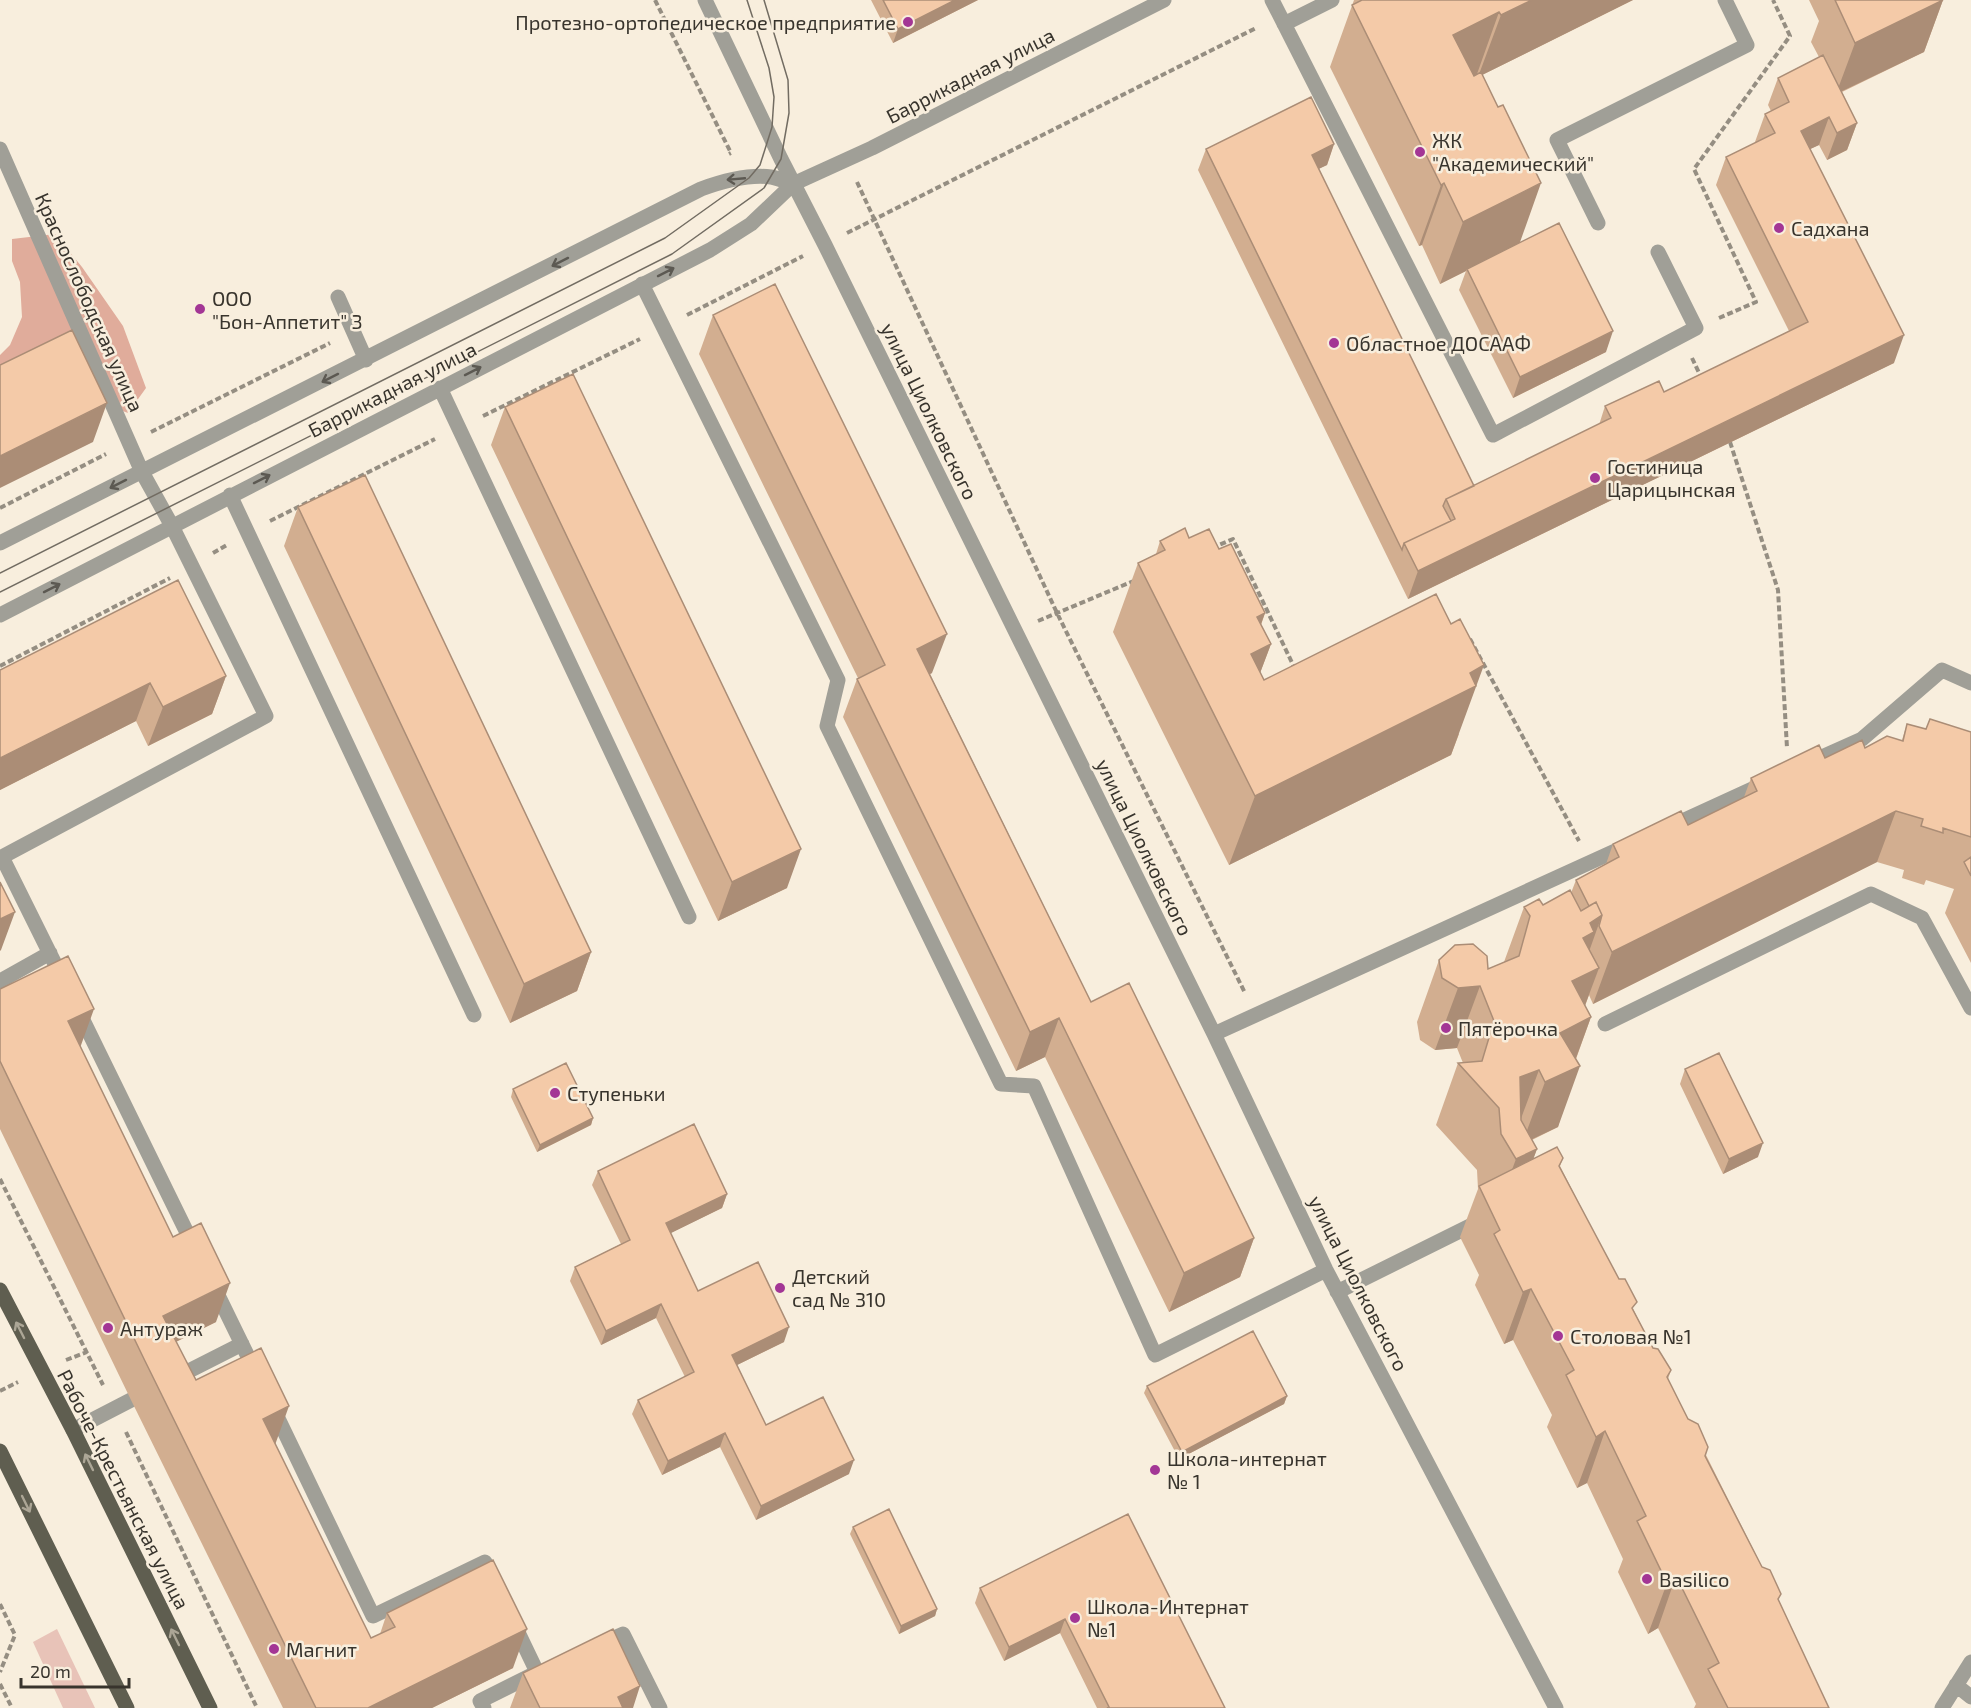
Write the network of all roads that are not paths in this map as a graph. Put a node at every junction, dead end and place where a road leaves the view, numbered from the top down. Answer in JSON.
{"nodes":[{"id":1,"x":705,"y":0,"type":"edge"},
{"id":2,"x":1164,"y":0,"type":"edge"},
{"id":3,"x":1272,"y":0,"type":"edge"},
{"id":4,"x":1332,"y":0,"type":"edge"},
{"id":5,"x":1725,"y":0,"type":"edge"},
{"id":6,"x":1282,"y":20,"type":"junction"},
{"id":7,"x":0,"y":149,"type":"edge"},
{"id":8,"x":793,"y":184,"type":"junction"},
{"id":9,"x":1598,"y":223,"type":"dead end"},
{"id":10,"x":1658,"y":252,"type":"dead end"},
{"id":11,"x":642,"y":284,"type":"junction"},
{"id":12,"x":338,"y":297,"type":"dead end"},
{"id":13,"x":366,"y":360,"type":"junction"},
{"id":14,"x":440,"y":388,"type":"junction"},
{"id":15,"x":142,"y":472,"type":"junction"},
{"id":16,"x":230,"y":495,"type":"junction"},
{"id":17,"x":172,"y":526,"type":"junction"},
{"id":18,"x":0,"y":543,"type":"edge"},
{"id":19,"x":0,"y":615,"type":"edge"},
{"id":20,"x":1971,"y":683,"type":"edge"},
{"id":21,"x":689,"y":917,"type":"dead end"},
{"id":22,"x":50,"y":953,"type":"junction"},
{"id":23,"x":0,"y":981,"type":"edge"},
{"id":24,"x":1971,"y":1008,"type":"edge"},
{"id":25,"x":474,"y":1015,"type":"dead end"},
{"id":26,"x":1605,"y":1024,"type":"dead end"},
{"id":27,"x":1214,"y":1034,"type":"junction"},
{"id":28,"x":1492,"y":1215,"type":"edge"},
{"id":29,"x":1326,"y":1270,"type":"junction"},
{"id":30,"x":0,"y":1290,"type":"edge"},
{"id":31,"x":1338,"y":1292,"type":"junction"},
{"id":32,"x":242,"y":1344,"type":"junction"},
{"id":33,"x":164,"y":1384,"type":"edge"},
{"id":34,"x":131,"y":1400,"type":"dead end"},
{"id":35,"x":73,"y":1430,"type":"junction"},
{"id":36,"x":0,"y":1451,"type":"edge"},
{"id":37,"x":499,"y":1592,"type":"edge"},
{"id":38,"x":508,"y":1612,"type":"edge"},
{"id":39,"x":580,"y":1653,"type":"edge"},
{"id":40,"x":1971,"y":1662,"type":"edge"},
{"id":41,"x":1956,"y":1685,"type":"junction"},
{"id":42,"x":1971,"y":1697,"type":"edge"},
{"id":43,"x":477,"y":1706,"type":"edge"},
{"id":44,"x":127,"y":1708,"type":"edge"},
{"id":45,"x":210,"y":1708,"type":"edge"},
{"id":46,"x":660,"y":1708,"type":"edge"},
{"id":47,"x":1556,"y":1708,"type":"edge"},
{"id":48,"x":1942,"y":1708,"type":"edge"}],
"edges":[{"from":1,"to":8,"type":"street","name":"улица Циолковского"},
{"from":2,"to":8,"type":"street","name":"Баррикадная улица"},
{"from":3,"to":6,"type":"street"},
{"from":4,"to":6,"type":"street"},
{"from":5,"to":9,"type":"street"},
{"from":6,"to":10,"type":"street"},
{"from":7,"to":15,"type":"street","name":"Краснослободская улица"},
{"from":11,"to":8,"type":"street","name":"Баррикадная улица","one_way":true},
{"from":8,"to":13,"type":"street","name":"Баррикадная улица","one_way":true},
{"from":8,"to":27,"type":"street","name":"улица Циолковского"},
{"from":14,"to":11,"type":"street","name":"Баррикадная улица","one_way":true},
{"from":11,"to":29,"type":"street"},
{"from":12,"to":13,"type":"street"},
{"from":13,"to":15,"type":"street","name":"Баррикадная улица","one_way":true},
{"from":16,"to":14,"type":"street","name":"Баррикадная улица","one_way":true},
{"from":14,"to":21,"type":"street"},
{"from":15,"to":17,"type":"street","name":"Краснослободская улица"},
{"from":15,"to":18,"type":"street","name":"Баррикадная улица","one_way":true},
{"from":16,"to":17,"type":"street","name":"Баррикадная улица"},
{"from":16,"to":25,"type":"street"},
{"from":19,"to":17,"type":"street","name":"Баррикадная улица","one_way":true},
{"from":17,"to":22,"type":"street"},
{"from":20,"to":27,"type":"street"},
{"from":22,"to":23,"type":"street"},
{"from":22,"to":32,"type":"street"},
{"from":24,"to":26,"type":"street"},
{"from":27,"to":29,"type":"street","name":"улица Циолковского"},
{"from":28,"to":31,"type":"street"},
{"from":29,"to":31,"type":"street","name":"улица Циолковского"},
{"from":35,"to":30,"type":"main road","name":"Рабоче-Крестьянская улица","one_way":true},
{"from":31,"to":47,"type":"street","name":"улица Циолковского"},
{"from":32,"to":33,"type":"street"},
{"from":32,"to":37,"type":"street"},
{"from":34,"to":35,"type":"street"},
{"from":45,"to":35,"type":"main road","name":"Рабоче-Крестьянская улица","one_way":true},
{"from":36,"to":44,"type":"main road","one_way":true},
{"from":38,"to":43,"type":"street"},
{"from":39,"to":46,"type":"street"},
{"from":40,"to":41,"type":"street"},
{"from":41,"to":42,"type":"street"},
{"from":41,"to":48,"type":"street"}]}
